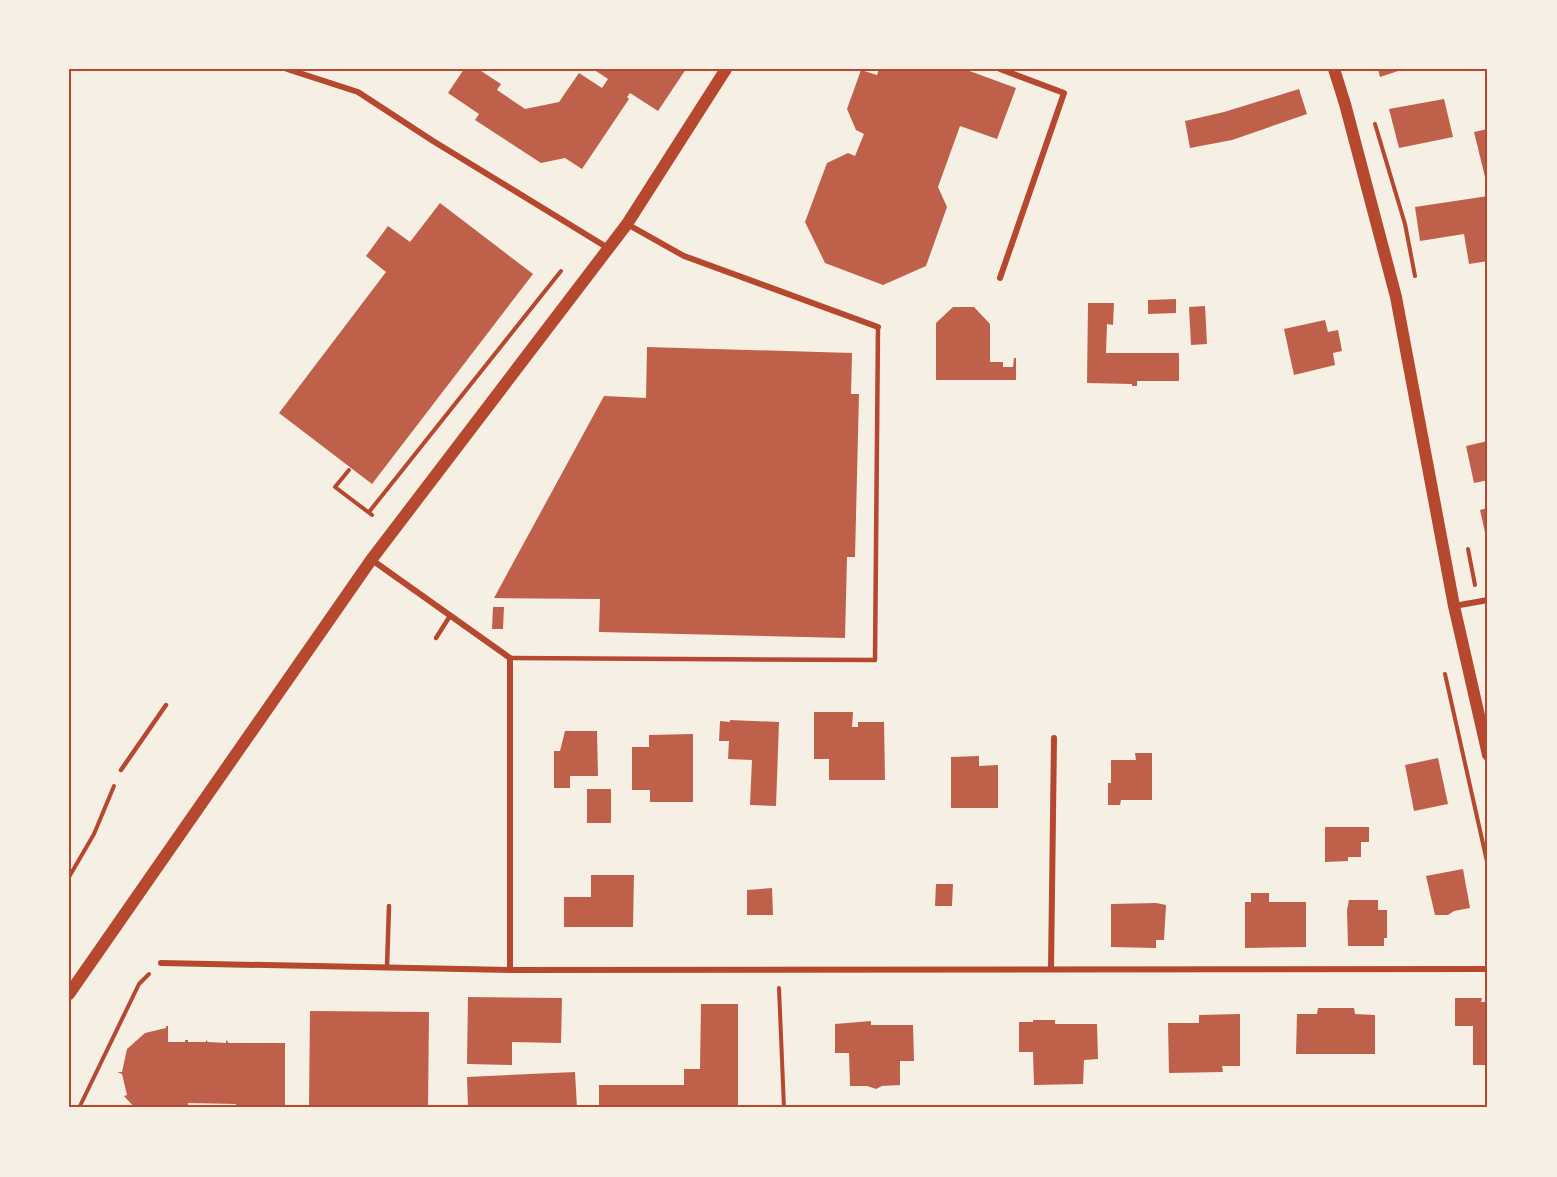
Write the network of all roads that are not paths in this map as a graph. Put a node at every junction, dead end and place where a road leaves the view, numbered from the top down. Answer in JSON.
{"nodes":[{"id":1,"x":287,"y":69,"type":"edge"},
{"id":2,"x":726,"y":69,"type":"edge"},
{"id":3,"x":1000,"y":69,"type":"edge"},
{"id":4,"x":1334,"y":69,"type":"edge"},
{"id":5,"x":627,"y":224,"type":"junction"},
{"id":6,"x":608,"y":248,"type":"junction"},
{"id":7,"x":1000,"y":278,"type":"dead end"},
{"id":8,"x":878,"y":327,"type":"joint"},
{"id":9,"x":371,"y":560,"type":"junction"},
{"id":10,"x":1488,"y":600,"type":"edge"},
{"id":11,"x":1454,"y":606,"type":"junction"},
{"id":12,"x":450,"y":616,"type":"junction"},
{"id":13,"x":436,"y":638,"type":"dead end"},
{"id":14,"x":510,"y":658,"type":"junction"},
{"id":15,"x":166,"y":705,"type":"dead end"},
{"id":16,"x":1054,"y":738,"type":"dead end"},
{"id":17,"x":1488,"y":755,"type":"edge"},
{"id":18,"x":121,"y":770,"type":"road end"},
{"id":19,"x":388,"y":906,"type":"dead end"},
{"id":20,"x":161,"y":963,"type":"road end"},
{"id":21,"x":387,"y":967,"type":"junction"},
{"id":22,"x":1052,"y":969,"type":"junction"},
{"id":23,"x":1488,"y":969,"type":"edge"},
{"id":24,"x":510,"y":970,"type":"junction"},
{"id":25,"x":69,"y":994,"type":"edge"}],
"edges":[{"from":1,"to":6,"type":"street"},
{"from":2,"to":5,"type":"main road"},
{"from":3,"to":7,"type":"street"},
{"from":4,"to":11,"type":"main road"},
{"from":5,"to":6,"type":"main road"},
{"from":5,"to":8,"type":"street"},
{"from":6,"to":9,"type":"main road"},
{"from":8,"to":14,"type":"lane"},
{"from":9,"to":12,"type":"street"},
{"from":9,"to":25,"type":"main road"},
{"from":10,"to":11,"type":"street"},
{"from":11,"to":17,"type":"main road"},
{"from":12,"to":13,"type":"lane"},
{"from":12,"to":14,"type":"street"},
{"from":14,"to":24,"type":"street"},
{"from":15,"to":18,"type":"lane"},
{"from":16,"to":22,"type":"street"},
{"from":19,"to":21,"type":"lane"},
{"from":20,"to":21,"type":"street"},
{"from":21,"to":24,"type":"street"},
{"from":22,"to":23,"type":"street"},
{"from":22,"to":24,"type":"street"}]}
